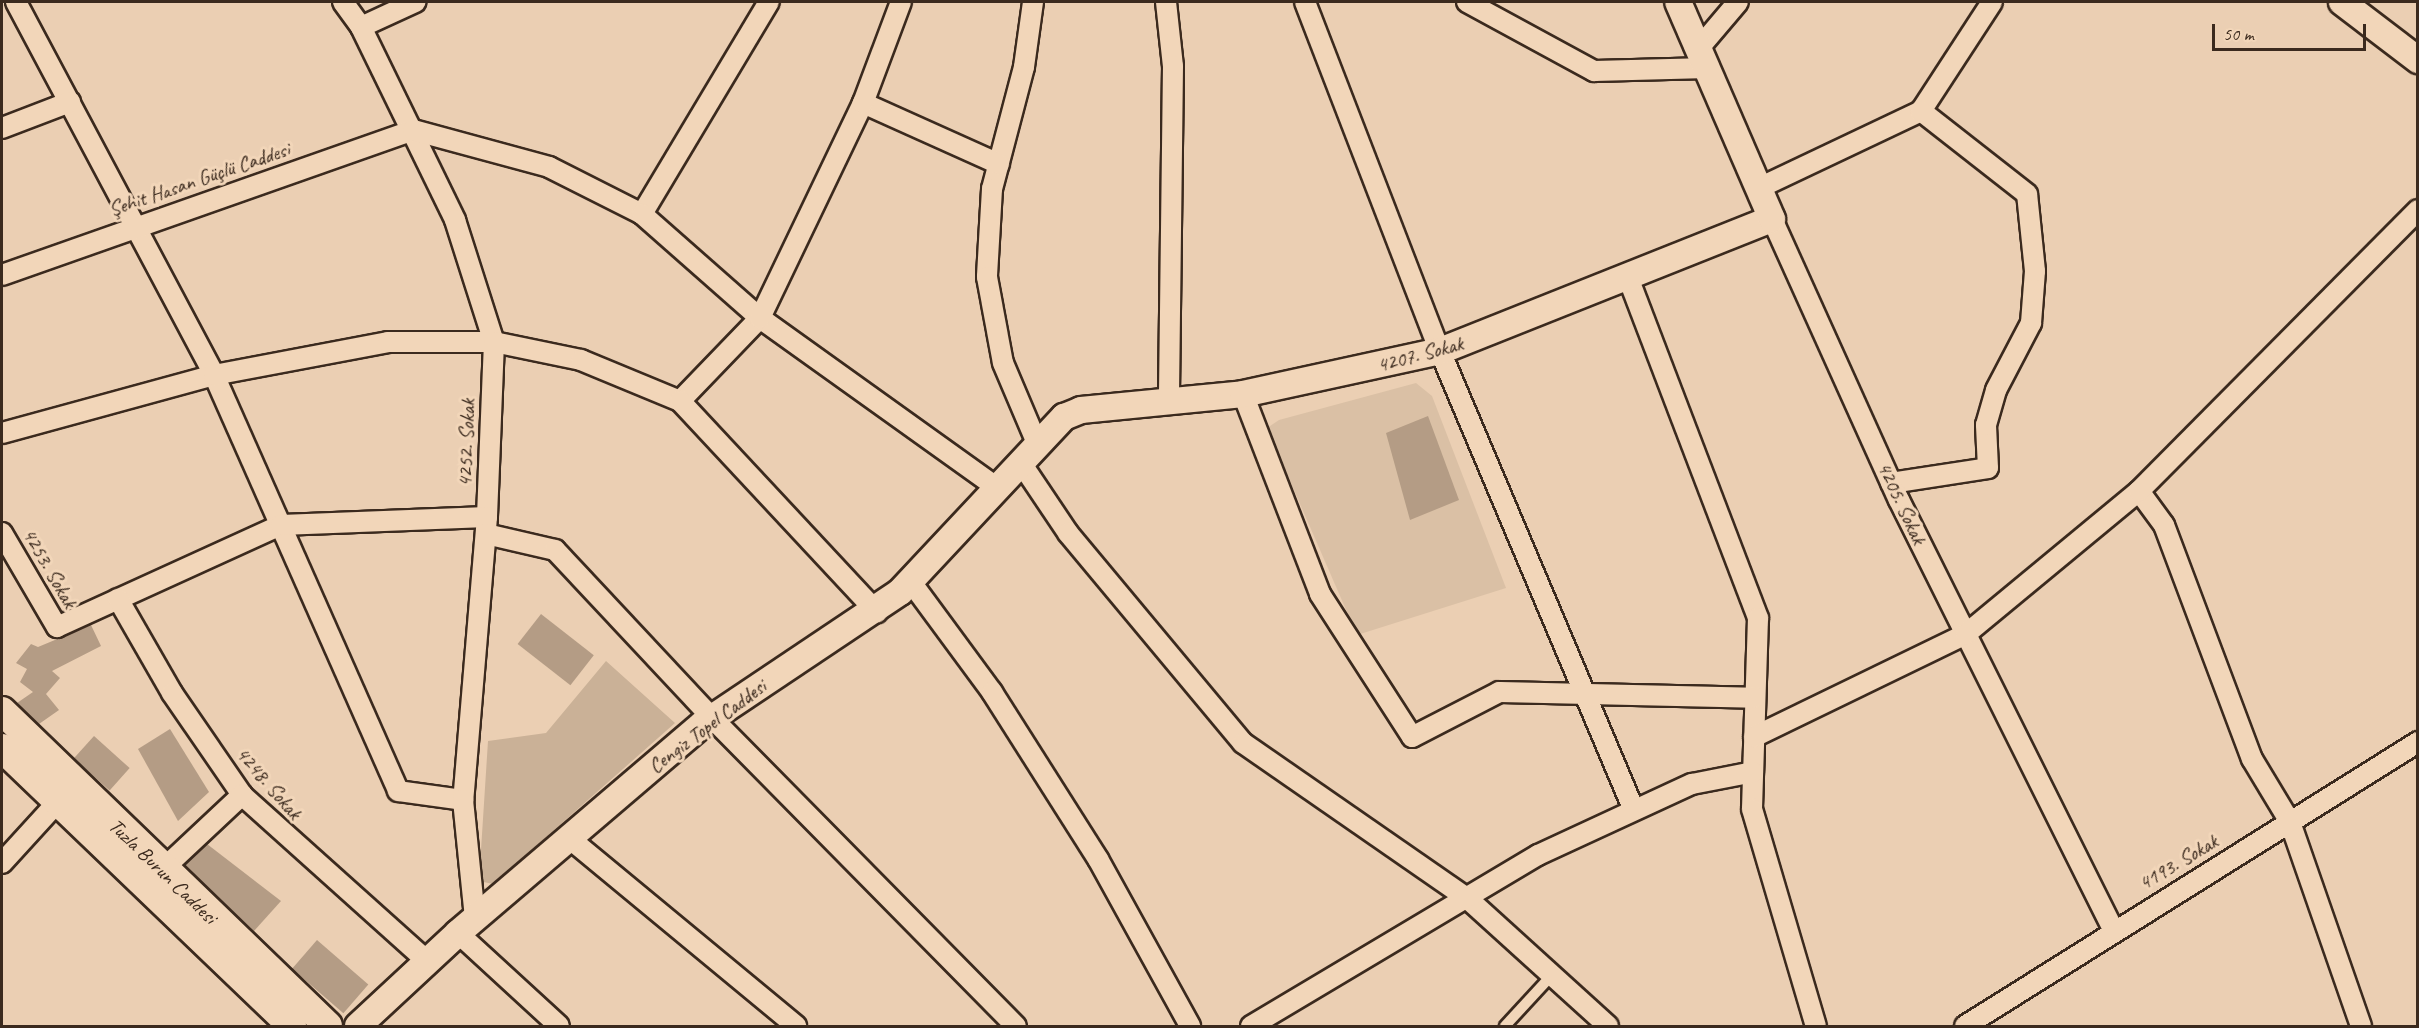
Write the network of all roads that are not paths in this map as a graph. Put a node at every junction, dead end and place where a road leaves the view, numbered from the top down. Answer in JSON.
{"nodes":[{"id":1,"x":16,"y":2,"type":"edge"},
{"id":2,"x":343,"y":2,"type":"edge"},
{"id":3,"x":415,"y":2,"type":"edge"},
{"id":4,"x":769,"y":2,"type":"edge"},
{"id":5,"x":901,"y":2,"type":"edge"},
{"id":6,"x":1033,"y":2,"type":"edge"},
{"id":7,"x":1166,"y":2,"type":"edge"},
{"id":8,"x":1305,"y":2,"type":"edge"},
{"id":9,"x":1467,"y":2,"type":"edge"},
{"id":10,"x":1678,"y":2,"type":"edge"},
{"id":11,"x":1738,"y":2,"type":"edge"},
{"id":12,"x":1992,"y":2,"type":"edge"},
{"id":13,"x":2342,"y":2,"type":"edge"},
{"id":14,"x":361,"y":27,"type":"junction"},
{"id":15,"x":1704,"y":58,"type":"junction"},
{"id":16,"x":2418,"y":60,"type":"edge"},
{"id":17,"x":70,"y":102,"type":"junction"},
{"id":18,"x":863,"y":104,"type":"junction"},
{"id":19,"x":1921,"y":111,"type":"junction"},
{"id":20,"x":2,"y":128,"type":"edge"},
{"id":21,"x":413,"y":130,"type":"junction"},
{"id":22,"x":999,"y":164,"type":"junction"},
{"id":23,"x":1759,"y":188,"type":"junction"},
{"id":24,"x":2418,"y":210,"type":"edge"},
{"id":25,"x":642,"y":214,"type":"junction"},
{"id":26,"x":1772,"y":219,"type":"junction"},
{"id":27,"x":136,"y":225,"type":"junction"},
{"id":28,"x":2,"y":275,"type":"edge"},
{"id":29,"x":1629,"y":280,"type":"junction"},
{"id":30,"x":760,"y":318,"type":"junction"},
{"id":31,"x":494,"y":342,"type":"junction"},
{"id":32,"x":1440,"y":351,"type":"junction"},
{"id":33,"x":214,"y":375,"type":"junction"},
{"id":34,"x":1243,"y":394,"type":"junction"},
{"id":35,"x":680,"y":401,"type":"junction"},
{"id":36,"x":1169,"y":401,"type":"junction"},
{"id":37,"x":2,"y":433,"type":"edge"},
{"id":38,"x":1044,"y":435,"type":"junction"},
{"id":39,"x":1021,"y":463,"type":"junction"},
{"id":40,"x":1891,"y":483,"type":"junction"},
{"id":41,"x":999,"y":489,"type":"junction"},
{"id":42,"x":2139,"y":491,"type":"junction"},
{"id":43,"x":281,"y":525,"type":"junction"},
{"id":44,"x":487,"y":525,"type":"junction"},
{"id":45,"x":2,"y":533,"type":"edge"},
{"id":46,"x":911,"y":582,"type":"junction"},
{"id":47,"x":118,"y":599,"type":"junction"},
{"id":48,"x":877,"y":612,"type":"junction"},
{"id":49,"x":1966,"y":634,"type":"junction"},
{"id":50,"x":1581,"y":691,"type":"junction"},
{"id":51,"x":1755,"y":698,"type":"junction"},
{"id":52,"x":2,"y":711,"type":"edge"},
{"id":53,"x":712,"y":718,"type":"junction"},
{"id":54,"x":1754,"y":737,"type":"junction"},
{"id":55,"x":2418,"y":742,"type":"edge"},
{"id":56,"x":2,"y":748,"type":"edge"},
{"id":57,"x":1753,"y":772,"type":"junction"},
{"id":58,"x":76,"y":782,"type":"junction"},
{"id":59,"x":242,"y":795,"type":"junction"},
{"id":60,"x":464,"y":800,"type":"junction"},
{"id":61,"x":57,"y":803,"type":"junction"},
{"id":62,"x":1634,"y":810,"type":"junction"},
{"id":63,"x":2290,"y":822,"type":"junction"},
{"id":64,"x":569,"y":838,"type":"junction"},
{"id":65,"x":2,"y":863,"type":"edge"},
{"id":66,"x":162,"y":870,"type":"junction"},
{"id":67,"x":1468,"y":899,"type":"junction"},
{"id":68,"x":466,"y":926,"type":"junction"},
{"id":69,"x":2112,"y":930,"type":"junction"},
{"id":70,"x":427,"y":962,"type":"junction"},
{"id":71,"x":1551,"y":976,"type":"junction"},
{"id":72,"x":786,"y":1023,"type":"edge"},
{"id":73,"x":292,"y":1026,"type":"edge"},
{"id":74,"x":328,"y":1026,"type":"edge"},
{"id":75,"x":358,"y":1026,"type":"edge"},
{"id":76,"x":559,"y":1026,"type":"edge"},
{"id":77,"x":1016,"y":1026,"type":"edge"},
{"id":78,"x":1190,"y":1026,"type":"edge"},
{"id":79,"x":1251,"y":1026,"type":"edge"},
{"id":80,"x":1505,"y":1026,"type":"edge"},
{"id":81,"x":1608,"y":1026,"type":"edge"},
{"id":82,"x":1816,"y":1026,"type":"edge"},
{"id":83,"x":1965,"y":1026,"type":"edge"},
{"id":84,"x":2361,"y":1026,"type":"edge"}],
"edges":[{"from":1,"to":17,"type":"street"},
{"from":2,"to":14,"type":"street","name":"4252. Sokak"},
{"from":3,"to":14,"type":"street"},
{"from":4,"to":25,"type":"street"},
{"from":5,"to":18,"type":"street"},
{"from":6,"to":22,"type":"street"},
{"from":7,"to":36,"type":"street"},
{"from":8,"to":32,"type":"street"},
{"from":9,"to":15,"type":"street"},
{"from":10,"to":15,"type":"street","name":"4205. Sokak"},
{"from":11,"to":15,"type":"street"},
{"from":12,"to":19,"type":"street"},
{"from":13,"to":16,"type":"street"},
{"from":14,"to":21,"type":"street","name":"4252. Sokak"},
{"from":15,"to":23,"type":"street","name":"4205. Sokak"},
{"from":17,"to":20,"type":"street"},
{"from":17,"to":27,"type":"street"},
{"from":18,"to":22,"type":"street"},
{"from":18,"to":30,"type":"street"},
{"from":19,"to":23,"type":"street"},
{"from":19,"to":40,"type":"street"},
{"from":21,"to":25,"type":"street"},
{"from":21,"to":27,"type":"street","name":"Şehit Hasan Güçlü Caddesi"},
{"from":21,"to":31,"type":"street","name":"4252. Sokak"},
{"from":22,"to":38,"type":"street"},
{"from":23,"to":26,"type":"street","name":"4205. Sokak"},
{"from":24,"to":42,"type":"street"},
{"from":25,"to":30,"type":"street"},
{"from":26,"to":29,"type":"street","name":"4207. Sokak"},
{"from":26,"to":40,"type":"street","name":"4205. Sokak"},
{"from":27,"to":28,"type":"street","name":"Şehit Hasan Güçlü Caddesi"},
{"from":27,"to":33,"type":"street"},
{"from":29,"to":32,"type":"street","name":"4207. Sokak"},
{"from":29,"to":51,"type":"street"},
{"from":30,"to":35,"type":"street"},
{"from":30,"to":41,"type":"street"},
{"from":31,"to":33,"type":"street"},
{"from":31,"to":35,"type":"street"},
{"from":31,"to":44,"type":"street","name":"4252. Sokak"},
{"from":32,"to":34,"type":"street","name":"4207. Sokak"},
{"from":32,"to":50,"type":"street"},
{"from":33,"to":37,"type":"street"},
{"from":33,"to":43,"type":"street"},
{"from":34,"to":36,"type":"street","name":"4207. Sokak"},
{"from":34,"to":50,"type":"street"},
{"from":35,"to":48,"type":"street"},
{"from":36,"to":38,"type":"street","name":"4207. Sokak"},
{"from":38,"to":39,"type":"street","name":"Cengiz Topel Caddesi"},
{"from":39,"to":41,"type":"street","name":"Cengiz Topel Caddesi"},
{"from":39,"to":67,"type":"street"},
{"from":40,"to":49,"type":"street","name":"4205. Sokak"},
{"from":41,"to":46,"type":"street","name":"Cengiz Topel Caddesi"},
{"from":42,"to":49,"type":"street"},
{"from":42,"to":63,"type":"street"},
{"from":43,"to":44,"type":"street"},
{"from":43,"to":47,"type":"street"},
{"from":43,"to":60,"type":"street"},
{"from":44,"to":53,"type":"street"},
{"from":44,"to":60,"type":"street","name":"4252. Sokak"},
{"from":45,"to":47,"type":"street","name":"4253. Sokak"},
{"from":46,"to":48,"type":"street","name":"Cengiz Topel Caddesi"},
{"from":46,"to":78,"type":"street"},
{"from":47,"to":59,"type":"street","name":"4248. Sokak"},
{"from":48,"to":53,"type":"street","name":"Cengiz Topel Caddesi"},
{"from":49,"to":54,"type":"street"},
{"from":49,"to":69,"type":"street","name":"4205. Sokak"},
{"from":50,"to":51,"type":"street"},
{"from":50,"to":62,"type":"street"},
{"from":51,"to":54,"type":"street"},
{"from":52,"to":58,"type":"main road","name":"Tuzla Burun Caddesi"},
{"from":53,"to":64,"type":"street","name":"Cengiz Topel Caddesi"},
{"from":53,"to":77,"type":"street"},
{"from":54,"to":57,"type":"street"},
{"from":55,"to":63,"type":"street","name":"4193. Sokak"},
{"from":56,"to":61,"type":"main road","name":"Tuzla Burun Caddesi"},
{"from":57,"to":62,"type":"street"},
{"from":57,"to":82,"type":"street"},
{"from":58,"to":61,"type":"street"},
{"from":58,"to":66,"type":"main road","name":"Tuzla Burun Caddesi"},
{"from":59,"to":66,"type":"street"},
{"from":59,"to":70,"type":"street","name":"4248. Sokak"},
{"from":60,"to":68,"type":"street","name":"4252. Sokak"},
{"from":61,"to":65,"type":"street"},
{"from":61,"to":73,"type":"main road","name":"Tuzla Burun Caddesi"},
{"from":62,"to":67,"type":"street"},
{"from":63,"to":69,"type":"street","name":"4193. Sokak"},
{"from":63,"to":84,"type":"street"},
{"from":64,"to":68,"type":"street","name":"Cengiz Topel Caddesi"},
{"from":64,"to":72,"type":"street"},
{"from":66,"to":74,"type":"main road","name":"Tuzla Burun Caddesi"},
{"from":67,"to":71,"type":"street"},
{"from":67,"to":79,"type":"street"},
{"from":68,"to":70,"type":"street","name":"Cengiz Topel Caddesi"},
{"from":68,"to":76,"type":"street"},
{"from":69,"to":83,"type":"street","name":"4193. Sokak"},
{"from":70,"to":75,"type":"street","name":"Cengiz Topel Caddesi"},
{"from":71,"to":80,"type":"lane"},
{"from":71,"to":81,"type":"street"}]}
